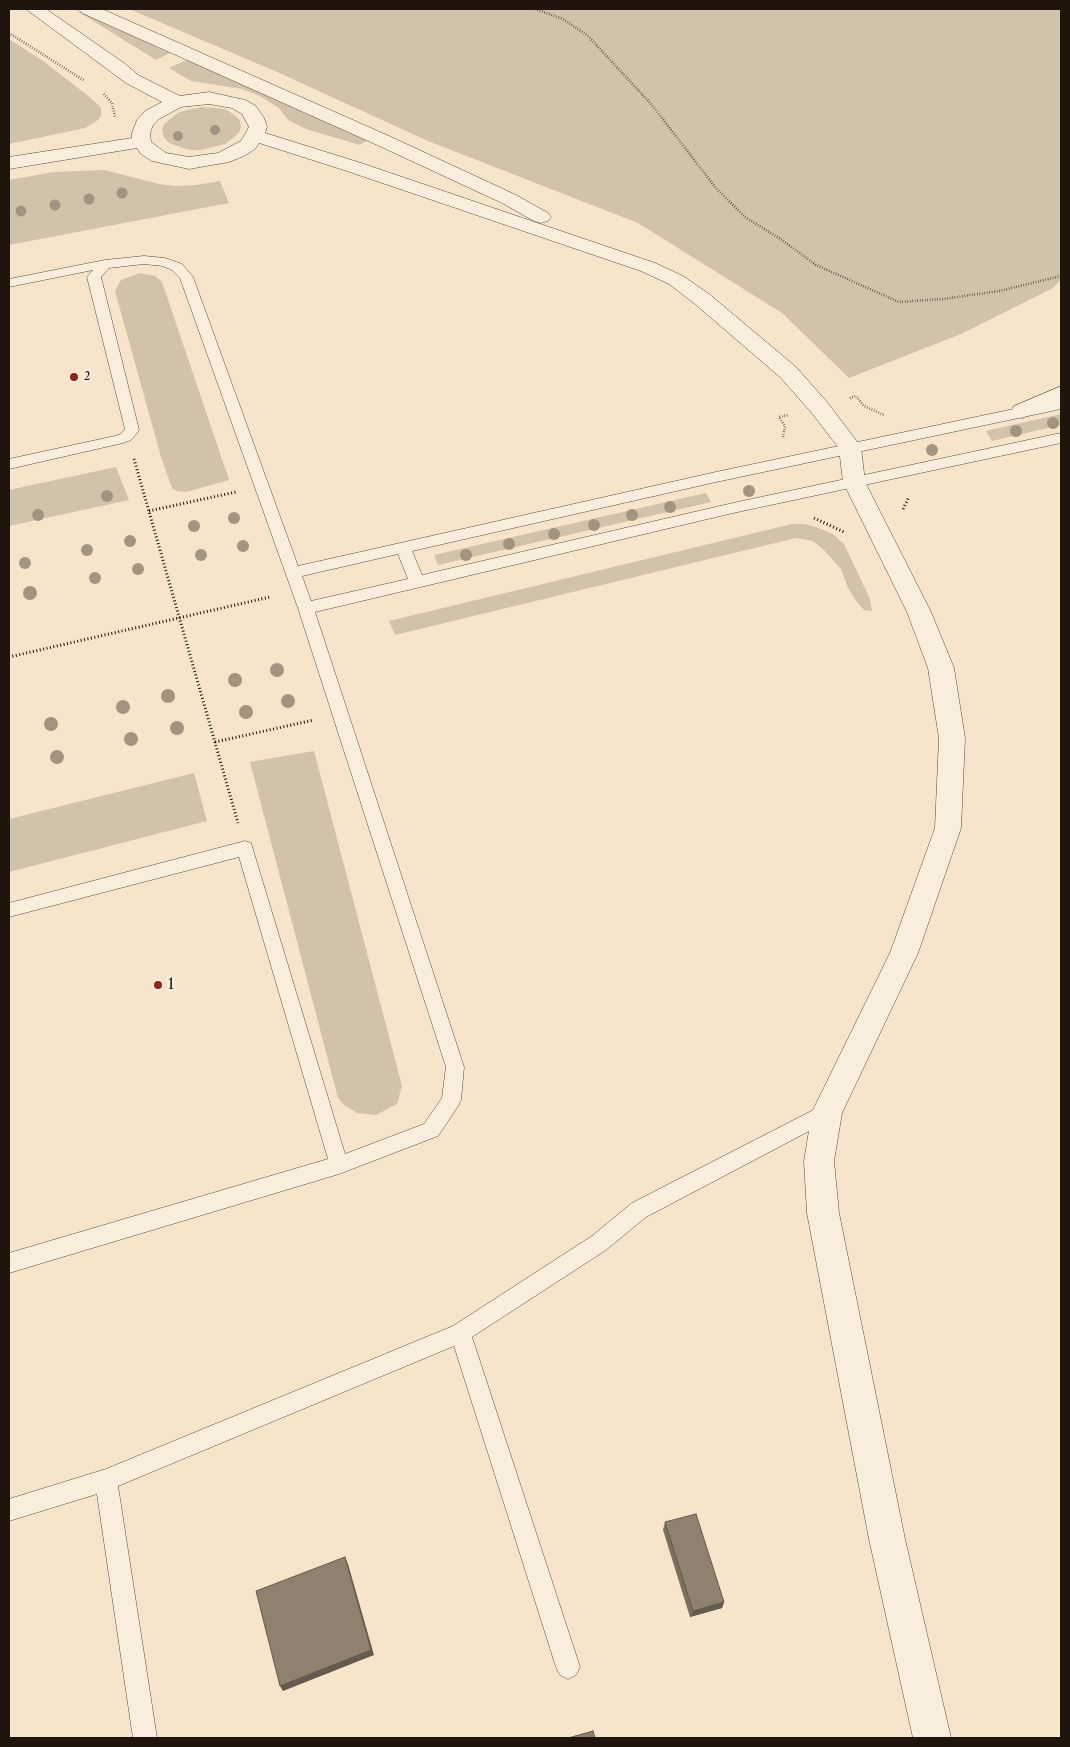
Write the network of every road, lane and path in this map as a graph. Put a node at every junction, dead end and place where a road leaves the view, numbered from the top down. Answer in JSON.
{"nodes":[{"id":1,"x":35,"y":9,"type":"edge"},
{"id":2,"x":88,"y":9,"type":"edge"},
{"id":3,"x":535,"y":9,"type":"edge"},
{"id":4,"x":9,"y":33,"type":"edge"},
{"id":5,"x":92,"y":86,"type":"dead end"},
{"id":6,"x":177,"y":102,"type":"junction"},
{"id":7,"x":255,"y":136,"type":"junction"},
{"id":8,"x":142,"y":142,"type":"junction"},
{"id":9,"x":9,"y":163,"type":"edge"},
{"id":10,"x":608,"y":253,"type":"junction"},
{"id":11,"x":104,"y":264,"type":"junction"},
{"id":12,"x":1061,"y":276,"type":"edge"},
{"id":13,"x":9,"y":283,"type":"edge"},
{"id":14,"x":1061,"y":392,"type":"edge"},
{"id":15,"x":1061,"y":404,"type":"edge"},
{"id":16,"x":1022,"y":411,"type":"junction"},
{"id":17,"x":126,"y":437,"type":"junction"},
{"id":18,"x":1061,"y":438,"type":"edge"},
{"id":19,"x":850,"y":448,"type":"junction"},
{"id":20,"x":9,"y":464,"type":"edge"},
{"id":21,"x":854,"y":482,"type":"junction"},
{"id":22,"x":261,"y":487,"type":"junction"},
{"id":23,"x":149,"y":511,"type":"junction"},
{"id":24,"x":403,"y":548,"type":"junction"},
{"id":25,"x":292,"y":573,"type":"junction"},
{"id":26,"x":418,"y":581,"type":"junction"},
{"id":27,"x":270,"y":597,"type":"dead end"},
{"id":28,"x":306,"y":608,"type":"junction"},
{"id":29,"x":179,"y":618,"type":"junction"},
{"id":30,"x":9,"y":657,"type":"edge"},
{"id":31,"x":339,"y":714,"type":"junction"},
{"id":32,"x":215,"y":742,"type":"junction"},
{"id":33,"x":245,"y":848,"type":"junction"},
{"id":34,"x":9,"y":910,"type":"edge"},
{"id":35,"x":827,"y":1112,"type":"junction"},
{"id":36,"x":339,"y":1165,"type":"junction"},
{"id":37,"x":9,"y":1263,"type":"edge"},
{"id":38,"x":460,"y":1333,"type":"junction"},
{"id":39,"x":106,"y":1480,"type":"junction"},
{"id":40,"x":9,"y":1510,"type":"edge"},
{"id":41,"x":568,"y":1666,"type":"dead end"},
{"id":42,"x":145,"y":1738,"type":"edge"},
{"id":43,"x":932,"y":1738,"type":"edge"}],
"edges":[{"from":1,"to":6,"type":"street"},
{"from":2,"to":10,"type":"street"},
{"from":3,"to":12,"type":"path"},
{"from":4,"to":5,"type":"path"},
{"from":6,"to":7,"type":"street"},
{"from":6,"to":8,"type":"street"},
{"from":7,"to":8,"type":"street"},
{"from":7,"to":10,"type":"street"},
{"from":8,"to":9,"type":"street"},
{"from":10,"to":19,"type":"street"},
{"from":11,"to":13,"type":"lane"},
{"from":11,"to":17,"type":"lane"},
{"from":11,"to":22,"type":"lane"},
{"from":14,"to":16,"type":"street"},
{"from":15,"to":16,"type":"lane"},
{"from":16,"to":19,"type":"lane"},
{"from":17,"to":20,"type":"lane"},
{"from":17,"to":23,"type":"path"},
{"from":18,"to":21,"type":"lane"},
{"from":19,"to":21,"type":"street"},
{"from":19,"to":24,"type":"lane"},
{"from":21,"to":26,"type":"lane"},
{"from":21,"to":35,"type":"street"},
{"from":22,"to":23,"type":"path"},
{"from":22,"to":25,"type":"lane"},
{"from":23,"to":29,"type":"path"},
{"from":24,"to":25,"type":"lane"},
{"from":24,"to":26,"type":"lane"},
{"from":25,"to":28,"type":"lane"},
{"from":26,"to":28,"type":"lane"},
{"from":27,"to":29,"type":"path"},
{"from":28,"to":31,"type":"lane"},
{"from":29,"to":30,"type":"path"},
{"from":29,"to":32,"type":"path"},
{"from":31,"to":32,"type":"path"},
{"from":31,"to":36,"type":"lane"},
{"from":32,"to":33,"type":"path"},
{"from":33,"to":34,"type":"lane"},
{"from":33,"to":36,"type":"lane"},
{"from":35,"to":38,"type":"lane"},
{"from":35,"to":43,"type":"street"},
{"from":36,"to":37,"type":"lane"},
{"from":38,"to":39,"type":"lane"},
{"from":38,"to":41,"type":"lane"},
{"from":39,"to":40,"type":"lane"},
{"from":39,"to":42,"type":"lane"}]}
